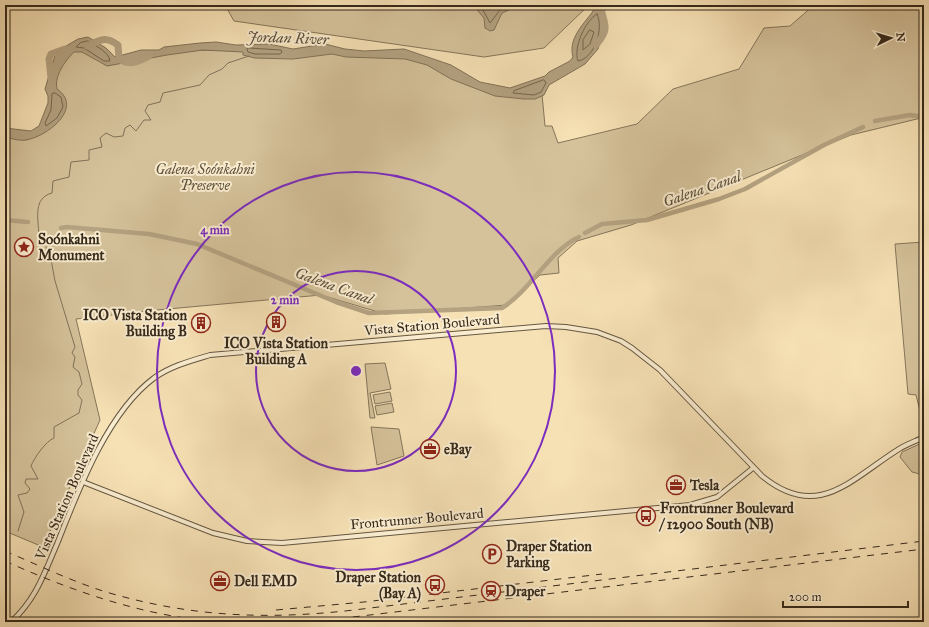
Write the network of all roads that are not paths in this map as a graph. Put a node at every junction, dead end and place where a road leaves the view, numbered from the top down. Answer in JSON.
{"nodes":[{"id":1,"x":924,"y":437,"type":"edge"},
{"id":2,"x":753,"y":468,"type":"junction"},
{"id":3,"x":83,"y":482,"type":"junction"},
{"id":4,"x":12,"y":622,"type":"edge"}],
"edges":[{"from":1,"to":2,"type":"street","name":"Vista Station Boulevard"},
{"from":2,"to":3,"type":"street","name":"Frontrunner Boulevard"},
{"from":2,"to":3,"type":"street","name":"Vista Station Boulevard"},
{"from":3,"to":4,"type":"street","name":"Vista Station Boulevard"}]}
